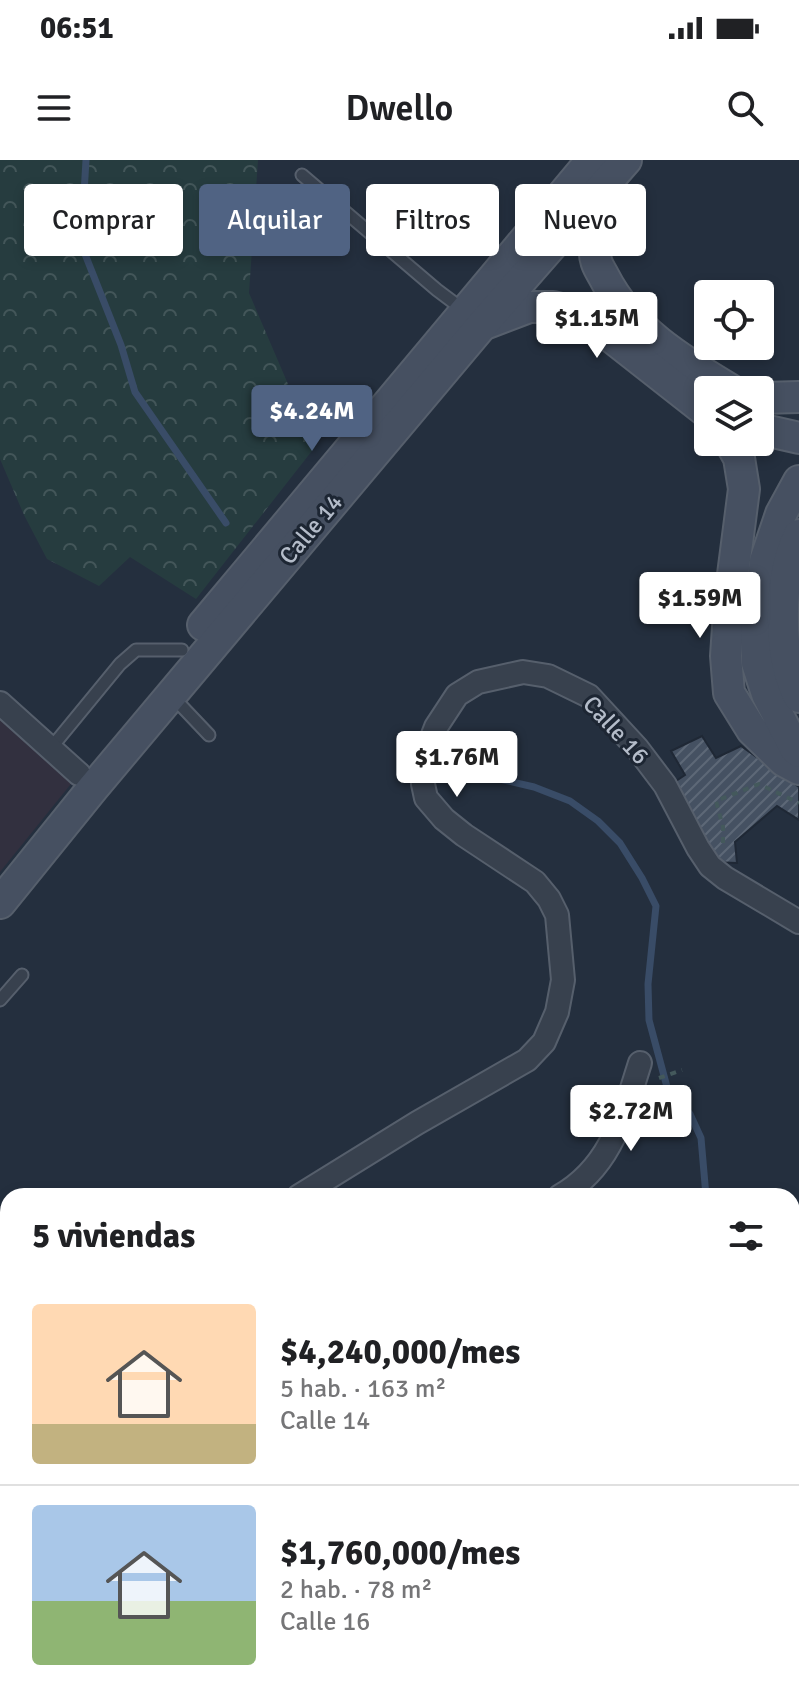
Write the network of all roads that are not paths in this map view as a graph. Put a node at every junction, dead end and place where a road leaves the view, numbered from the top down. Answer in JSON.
{"nodes":[{"id":1,"x":626,"y":160,"type":"edge"},
{"id":2,"x":598,"y":173,"type":"edge"},
{"id":3,"x":302,"y":175,"type":"dead end"},
{"id":4,"x":515,"y":253,"type":"edge"},
{"id":5,"x":540,"y":256,"type":"edge"},
{"id":6,"x":591,"y":256,"type":"edge"},
{"id":7,"x":595,"y":258,"type":"junction"},
{"id":8,"x":473,"y":318,"type":"junction"},
{"id":9,"x":708,"y":376,"type":"edge"},
{"id":10,"x":799,"y":397,"type":"edge"},
{"id":11,"x":774,"y":398,"type":"edge"},
{"id":12,"x":694,"y":401,"type":"edge"},
{"id":13,"x":774,"y":432,"type":"edge"},
{"id":14,"x":799,"y":438,"type":"edge"},
{"id":15,"x":738,"y":456,"type":"edge"},
{"id":16,"x":799,"y":481,"type":"edge"},
{"id":17,"x":799,"y":535,"type":"edge"},
{"id":18,"x":182,"y":650,"type":"junction"},
{"id":19,"x":792,"y":663,"type":"edge"},
{"id":20,"x":171,"y":696,"type":"junction"},
{"id":21,"x":799,"y":697,"type":"edge"},
{"id":22,"x":0,"y":703,"type":"edge"},
{"id":23,"x":209,"y":735,"type":"dead end"},
{"id":24,"x":51,"y":748,"type":"junction"},
{"id":25,"x":799,"y":752,"type":"edge"},
{"id":26,"x":799,"y":769,"type":"edge"},
{"id":27,"x":79,"y":774,"type":"junction"},
{"id":28,"x":0,"y":872,"type":"edge"},
{"id":29,"x":0,"y":903,"type":"edge"},
{"id":30,"x":799,"y":922,"type":"edge"},
{"id":31,"x":22,"y":975,"type":"dead end"},
{"id":32,"x":0,"y":1000,"type":"edge"},
{"id":33,"x":644,"y":1073,"type":"road end"},
{"id":34,"x":314,"y":1188,"type":"edge"},
{"id":35,"x":572,"y":1188,"type":"edge"}],
"edges":[{"from":1,"to":2,"type":"main road","name":"Calle 14"},
{"from":2,"to":7,"type":"main road"},
{"from":3,"to":8,"type":"lane"},
{"from":4,"to":8,"type":"main road","name":"Calle 14"},
{"from":5,"to":8,"type":"main road","name":"Calle 14"},
{"from":6,"to":7,"type":"main road"},
{"from":7,"to":9,"type":"main road"},
{"from":8,"to":12,"type":"main road"},
{"from":8,"to":18,"type":"main road","name":"Calle 14"},
{"from":8,"to":20,"type":"main road","name":"Calle 14"},
{"from":10,"to":11,"type":"main road"},
{"from":13,"to":14,"type":"main road"},
{"from":15,"to":26,"type":"main road"},
{"from":16,"to":25,"type":"main road"},
{"from":17,"to":19,"type":"main road"},
{"from":18,"to":24,"type":"lane"},
{"from":18,"to":27,"type":"main road","name":"Calle 14"},
{"from":19,"to":21,"type":"main road"},
{"from":20,"to":23,"type":"lane"},
{"from":20,"to":29,"type":"main road","name":"Calle 14"},
{"from":22,"to":24,"type":"street"},
{"from":24,"to":27,"type":"street"},
{"from":27,"to":28,"type":"main road","name":"Calle 14"},
{"from":30,"to":34,"type":"street","name":"Calle 16"},
{"from":31,"to":32,"type":"lane"},
{"from":33,"to":35,"type":"street"}]}
